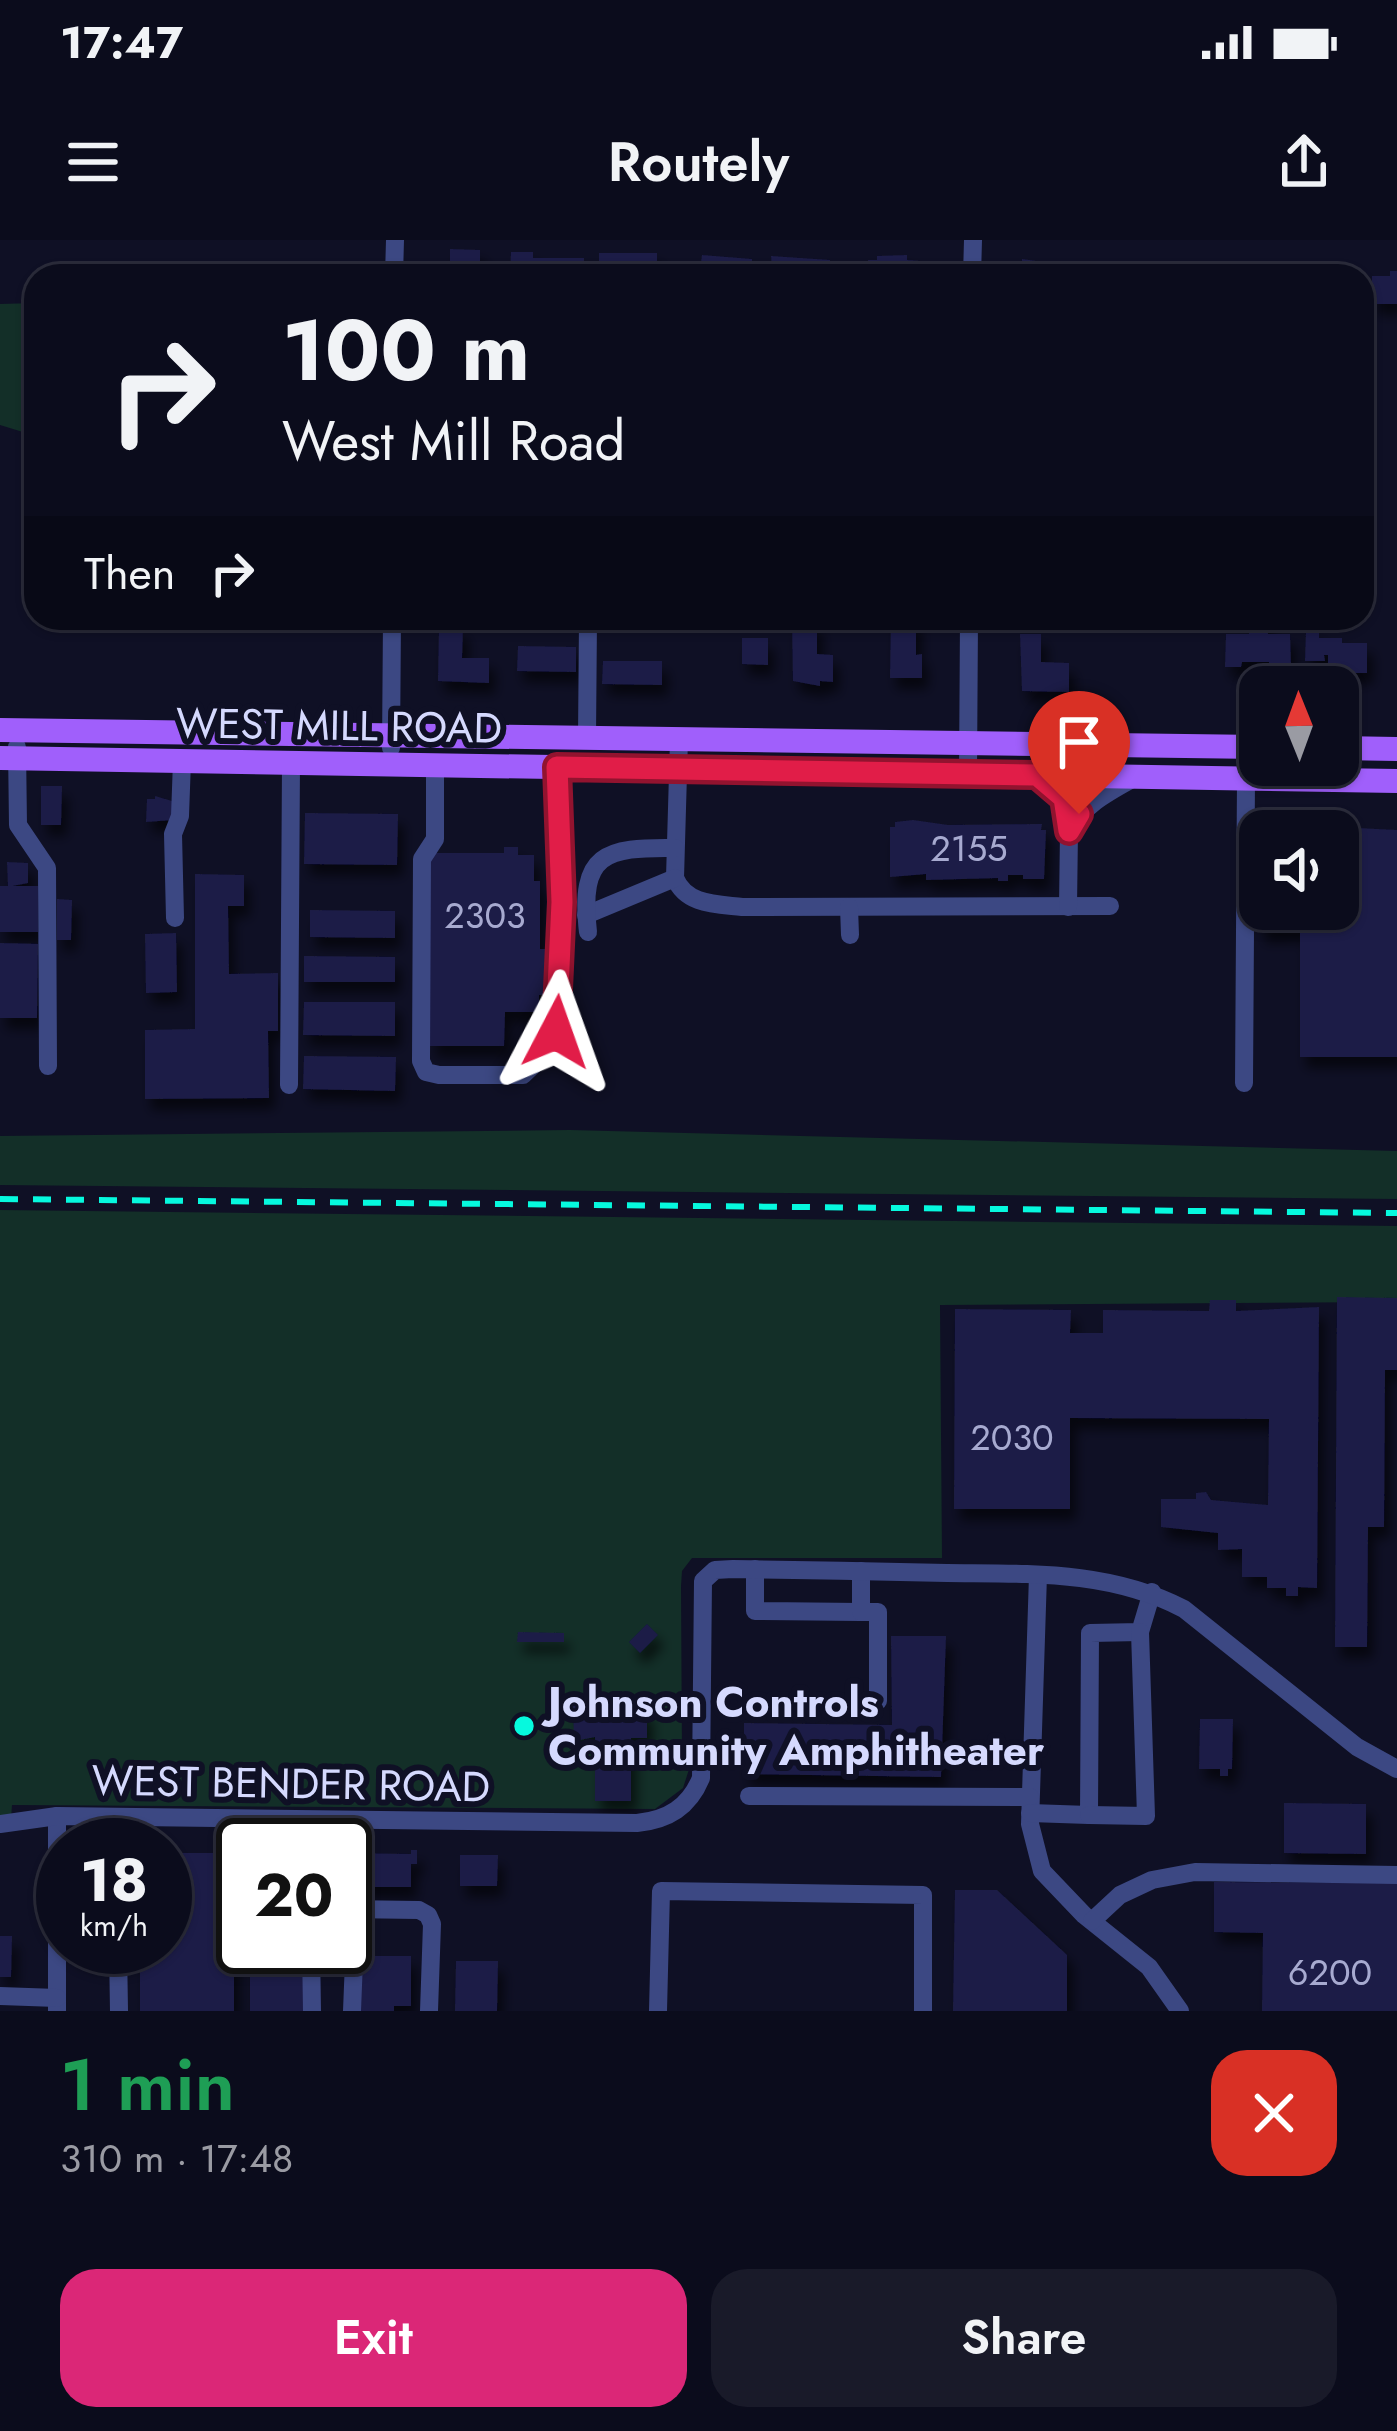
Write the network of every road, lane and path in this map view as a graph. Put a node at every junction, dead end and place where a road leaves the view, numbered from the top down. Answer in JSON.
{"nodes":[{"id":1,"x":392,"y":630,"type":"edge"},
{"id":2,"x":588,"y":630,"type":"edge"},
{"id":3,"x":969,"y":630,"type":"edge"},
{"id":4,"x":9,"y":730,"type":"edge"},
{"id":5,"x":391,"y":733,"type":"junction"},
{"id":6,"x":587,"y":737,"type":"junction"},
{"id":7,"x":679,"y":739,"type":"junction"},
{"id":8,"x":968,"y":742,"type":"junction"},
{"id":9,"x":1230,"y":746,"type":"junction"},
{"id":10,"x":1239,"y":746,"type":"edge"},
{"id":11,"x":1359,"y":748,"type":"edge"},
{"id":12,"x":1397,"y":749,"type":"edge"},
{"id":13,"x":9,"y":758,"type":"edge"},
{"id":14,"x":182,"y":761,"type":"junction"},
{"id":15,"x":291,"y":763,"type":"junction"},
{"id":16,"x":391,"y":765,"type":"junction"},
{"id":17,"x":435,"y":765,"type":"junction"},
{"id":18,"x":557,"y":767,"type":"junction"},
{"id":19,"x":679,"y":769,"type":"junction"},
{"id":20,"x":968,"y":774,"type":"junction"},
{"id":21,"x":1037,"y":775,"type":"junction"},
{"id":22,"x":1137,"y":777,"type":"junction"},
{"id":23,"x":1238,"y":778,"type":"junction"},
{"id":24,"x":1397,"y":781,"type":"edge"},
{"id":25,"x":1069,"y":831,"type":"junction"},
{"id":26,"x":675,"y":848,"type":"junction"},
{"id":27,"x":675,"y":878,"type":"junction"},
{"id":28,"x":849,"y":907,"type":"junction"},
{"id":29,"x":1068,"y":907,"type":"junction"},
{"id":30,"x":1110,"y":907,"type":"dead end"},
{"id":31,"x":175,"y":918,"type":"dead end"},
{"id":32,"x":850,"y":935,"type":"dead end"},
{"id":33,"x":48,"y":1066,"type":"dead end"},
{"id":34,"x":1244,"y":1083,"type":"dead end"},
{"id":35,"x":289,"y":1085,"type":"dead end"},
{"id":36,"x":755,"y":1569,"type":"junction"},
{"id":37,"x":861,"y":1571,"type":"junction"},
{"id":38,"x":1038,"y":1575,"type":"junction"},
{"id":39,"x":1152,"y":1592,"type":"junction"},
{"id":40,"x":862,"y":1612,"type":"junction"},
{"id":41,"x":1140,"y":1632,"type":"junction"},
{"id":42,"x":878,"y":1701,"type":"dead end"},
{"id":43,"x":1396,"y":1762,"type":"edge"},
{"id":44,"x":749,"y":1796,"type":"dead end"},
{"id":45,"x":1030,"y":1805,"type":"junction"},
{"id":46,"x":1089,"y":1815,"type":"junction"},
{"id":47,"x":56,"y":1816,"type":"joint"},
{"id":48,"x":0,"y":1825,"type":"edge"},
{"id":49,"x":1397,"y":1875,"type":"edge"},
{"id":50,"x":372,"y":1913,"type":"edge"},
{"id":51,"x":1091,"y":1921,"type":"junction"},
{"id":52,"x":58,"y":1974,"type":"edge"},
{"id":53,"x":118,"y":1974,"type":"edge"},
{"id":54,"x":311,"y":1974,"type":"edge"},
{"id":55,"x":352,"y":1974,"type":"edge"},
{"id":56,"x":0,"y":1996,"type":"edge"},
{"id":57,"x":57,"y":2005,"type":"edge"},
{"id":58,"x":119,"y":2011,"type":"edge"},
{"id":59,"x":312,"y":2011,"type":"edge"},
{"id":60,"x":352,"y":2011,"type":"edge"},
{"id":61,"x":429,"y":2011,"type":"edge"},
{"id":62,"x":658,"y":2011,"type":"edge"},
{"id":63,"x":923,"y":2011,"type":"edge"},
{"id":64,"x":1180,"y":2011,"type":"edge"}],
"edges":[{"from":1,"to":5,"type":"street"},
{"from":2,"to":6,"type":"street"},
{"from":3,"to":8,"type":"street"},
{"from":4,"to":5,"type":"main road","name":"WEST MILL ROAD"},
{"from":4,"to":13,"type":"street"},
{"from":5,"to":6,"type":"main road","name":"WEST MILL ROAD"},
{"from":5,"to":16,"type":"street"},
{"from":6,"to":7,"type":"main road","name":"WEST MILL ROAD"},
{"from":7,"to":8,"type":"main road","name":"WEST MILL ROAD"},
{"from":7,"to":19,"type":"street"},
{"from":8,"to":9,"type":"main road","name":"WEST MILL ROAD"},
{"from":8,"to":20,"type":"street"},
{"from":9,"to":10,"type":"main road","name":"WEST MILL ROAD"},
{"from":9,"to":23,"type":"street"},
{"from":11,"to":12,"type":"main road"},
{"from":13,"to":14,"type":"main road","name":"WEST MILL ROAD"},
{"from":13,"to":33,"type":"street"},
{"from":14,"to":15,"type":"main road","name":"WEST MILL ROAD"},
{"from":14,"to":31,"type":"street"},
{"from":15,"to":16,"type":"main road","name":"WEST MILL ROAD"},
{"from":15,"to":35,"type":"street"},
{"from":16,"to":17,"type":"main road","name":"WEST MILL ROAD"},
{"from":17,"to":18,"type":"main road","name":"WEST MILL ROAD"},
{"from":17,"to":18,"type":"street"},
{"from":18,"to":19,"type":"main road","name":"WEST MILL ROAD"},
{"from":19,"to":20,"type":"main road","name":"WEST MILL ROAD"},
{"from":19,"to":26,"type":"street"},
{"from":20,"to":21,"type":"main road","name":"WEST MILL ROAD"},
{"from":21,"to":22,"type":"main road","name":"WEST MILL ROAD"},
{"from":21,"to":25,"type":"street"},
{"from":22,"to":23,"type":"main road","name":"WEST MILL ROAD"},
{"from":22,"to":25,"type":"street"},
{"from":23,"to":24,"type":"main road","name":"WEST MILL ROAD"},
{"from":23,"to":34,"type":"street"},
{"from":25,"to":29,"type":"street"},
{"from":26,"to":27,"type":"street"},
{"from":26,"to":27,"type":"street"},
{"from":27,"to":28,"type":"street"},
{"from":28,"to":29,"type":"street"},
{"from":28,"to":32,"type":"street"},
{"from":29,"to":30,"type":"street"},
{"from":36,"to":37,"type":"street","name":"WEST BENDER ROAD"},
{"from":36,"to":40,"type":"street"},
{"from":36,"to":47,"type":"street","name":"WEST BENDER ROAD"},
{"from":37,"to":38,"type":"street","name":"WEST BENDER ROAD"},
{"from":37,"to":40,"type":"street"},
{"from":38,"to":39,"type":"street","name":"WEST BENDER ROAD"},
{"from":38,"to":45,"type":"street"},
{"from":39,"to":41,"type":"street"},
{"from":39,"to":43,"type":"street","name":"WEST BENDER ROAD"},
{"from":40,"to":42,"type":"street"},
{"from":41,"to":46,"type":"street"},
{"from":41,"to":46,"type":"street"},
{"from":44,"to":45,"type":"street"},
{"from":45,"to":46,"type":"street"},
{"from":45,"to":51,"type":"street"},
{"from":47,"to":48,"type":"street"},
{"from":49,"to":51,"type":"street"},
{"from":50,"to":61,"type":"street"},
{"from":51,"to":64,"type":"street"},
{"from":52,"to":57,"type":"street"},
{"from":53,"to":58,"type":"street"},
{"from":54,"to":59,"type":"street"},
{"from":55,"to":60,"type":"street"},
{"from":56,"to":57,"type":"street"},
{"from":62,"to":63,"type":"street"}]}
